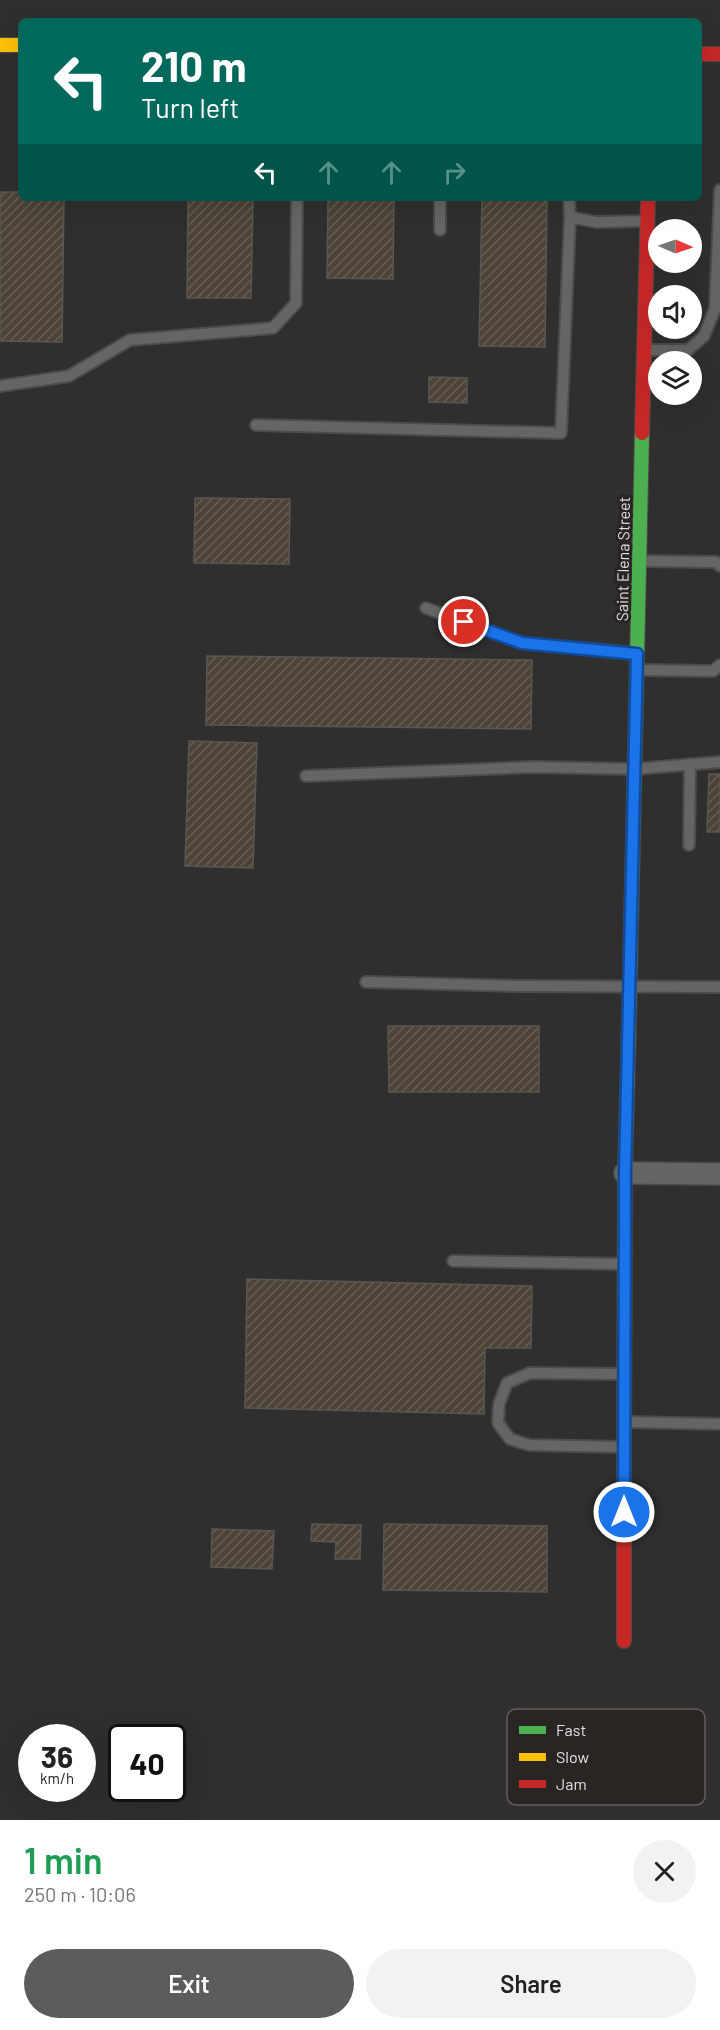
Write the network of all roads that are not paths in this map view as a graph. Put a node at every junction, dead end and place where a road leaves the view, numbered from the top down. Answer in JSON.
{"nodes":[{"id":1,"x":0,"y":45,"type":"edge"},
{"id":2,"x":18,"y":45,"type":"edge"},
{"id":3,"x":702,"y":54,"type":"edge"},
{"id":4,"x":720,"y":54,"type":"edge"},
{"id":5,"x":720,"y":190,"type":"edge"},
{"id":6,"x":297,"y":201,"type":"edge"},
{"id":7,"x":440,"y":201,"type":"edge"},
{"id":8,"x":569,"y":201,"type":"edge"},
{"id":9,"x":648,"y":201,"type":"edge"},
{"id":10,"x":570,"y":218,"type":"junction"},
{"id":11,"x":647,"y":221,"type":"junction"},
{"id":12,"x":440,"y":230,"type":"dead end"},
{"id":13,"x":644,"y":350,"type":"junction"},
{"id":14,"x":0,"y":386,"type":"edge"},
{"id":15,"x":256,"y":425,"type":"dead end"},
{"id":16,"x":640,"y":561,"type":"junction"},
{"id":17,"x":720,"y":566,"type":"edge"},
{"id":18,"x":426,"y":608,"type":"dead end"},
{"id":19,"x":637,"y":654,"type":"junction"},
{"id":20,"x":720,"y":665,"type":"edge"},
{"id":21,"x":637,"y":670,"type":"junction"},
{"id":22,"x":720,"y":762,"type":"edge"},
{"id":23,"x":690,"y":765,"type":"junction"},
{"id":24,"x":634,"y":769,"type":"junction"},
{"id":25,"x":306,"y":776,"type":"dead end"},
{"id":26,"x":689,"y":845,"type":"dead end"},
{"id":27,"x":366,"y":982,"type":"dead end"},
{"id":28,"x":629,"y":987,"type":"junction"},
{"id":29,"x":720,"y":987,"type":"edge"},
{"id":30,"x":625,"y":1173,"type":"junction"},
{"id":31,"x":720,"y":1174,"type":"edge"},
{"id":32,"x":453,"y":1261,"type":"dead end"},
{"id":33,"x":625,"y":1264,"type":"junction"},
{"id":34,"x":624,"y":1374,"type":"junction"},
{"id":35,"x":625,"y":1422,"type":"junction"},
{"id":36,"x":720,"y":1424,"type":"edge"},
{"id":37,"x":625,"y":1447,"type":"junction"},
{"id":38,"x":624,"y":1641,"type":"dead end"}],
"edges":[{"from":1,"to":2,"type":"street"},
{"from":3,"to":4,"type":"street"},
{"from":5,"to":13,"type":"lane"},
{"from":6,"to":14,"type":"lane"},
{"from":7,"to":12,"type":"lane"},
{"from":8,"to":10,"type":"lane"},
{"from":9,"to":11,"type":"street","name":"Saint Elena Street"},
{"from":10,"to":11,"type":"lane"},
{"from":10,"to":15,"type":"lane"},
{"from":11,"to":13,"type":"street","name":"Saint Elena Street"},
{"from":13,"to":16,"type":"street","name":"Saint Elena Street"},
{"from":16,"to":17,"type":"lane"},
{"from":16,"to":19,"type":"street","name":"Saint Elena Street"},
{"from":18,"to":19,"type":"lane"},
{"from":19,"to":21,"type":"street","name":"Saint Elena Street"},
{"from":20,"to":21,"type":"lane"},
{"from":21,"to":24,"type":"street","name":"Saint Elena Street"},
{"from":22,"to":23,"type":"lane"},
{"from":23,"to":24,"type":"lane"},
{"from":23,"to":26,"type":"lane"},
{"from":24,"to":25,"type":"lane"},
{"from":24,"to":28,"type":"street","name":"Saint Elena Street"},
{"from":27,"to":28,"type":"lane"},
{"from":28,"to":29,"type":"lane"},
{"from":28,"to":30,"type":"street","name":"Saint Elena Street"},
{"from":30,"to":31,"type":"street"},
{"from":30,"to":33,"type":"street","name":"Saint Elena Street"},
{"from":32,"to":33,"type":"lane"},
{"from":33,"to":34,"type":"street","name":"Saint Elena Street"},
{"from":34,"to":35,"type":"street","name":"Saint Elena Street"},
{"from":34,"to":37,"type":"lane"},
{"from":35,"to":36,"type":"lane"},
{"from":35,"to":37,"type":"street","name":"Saint Elena Street"},
{"from":37,"to":38,"type":"street","name":"Saint Elena Street"}]}
